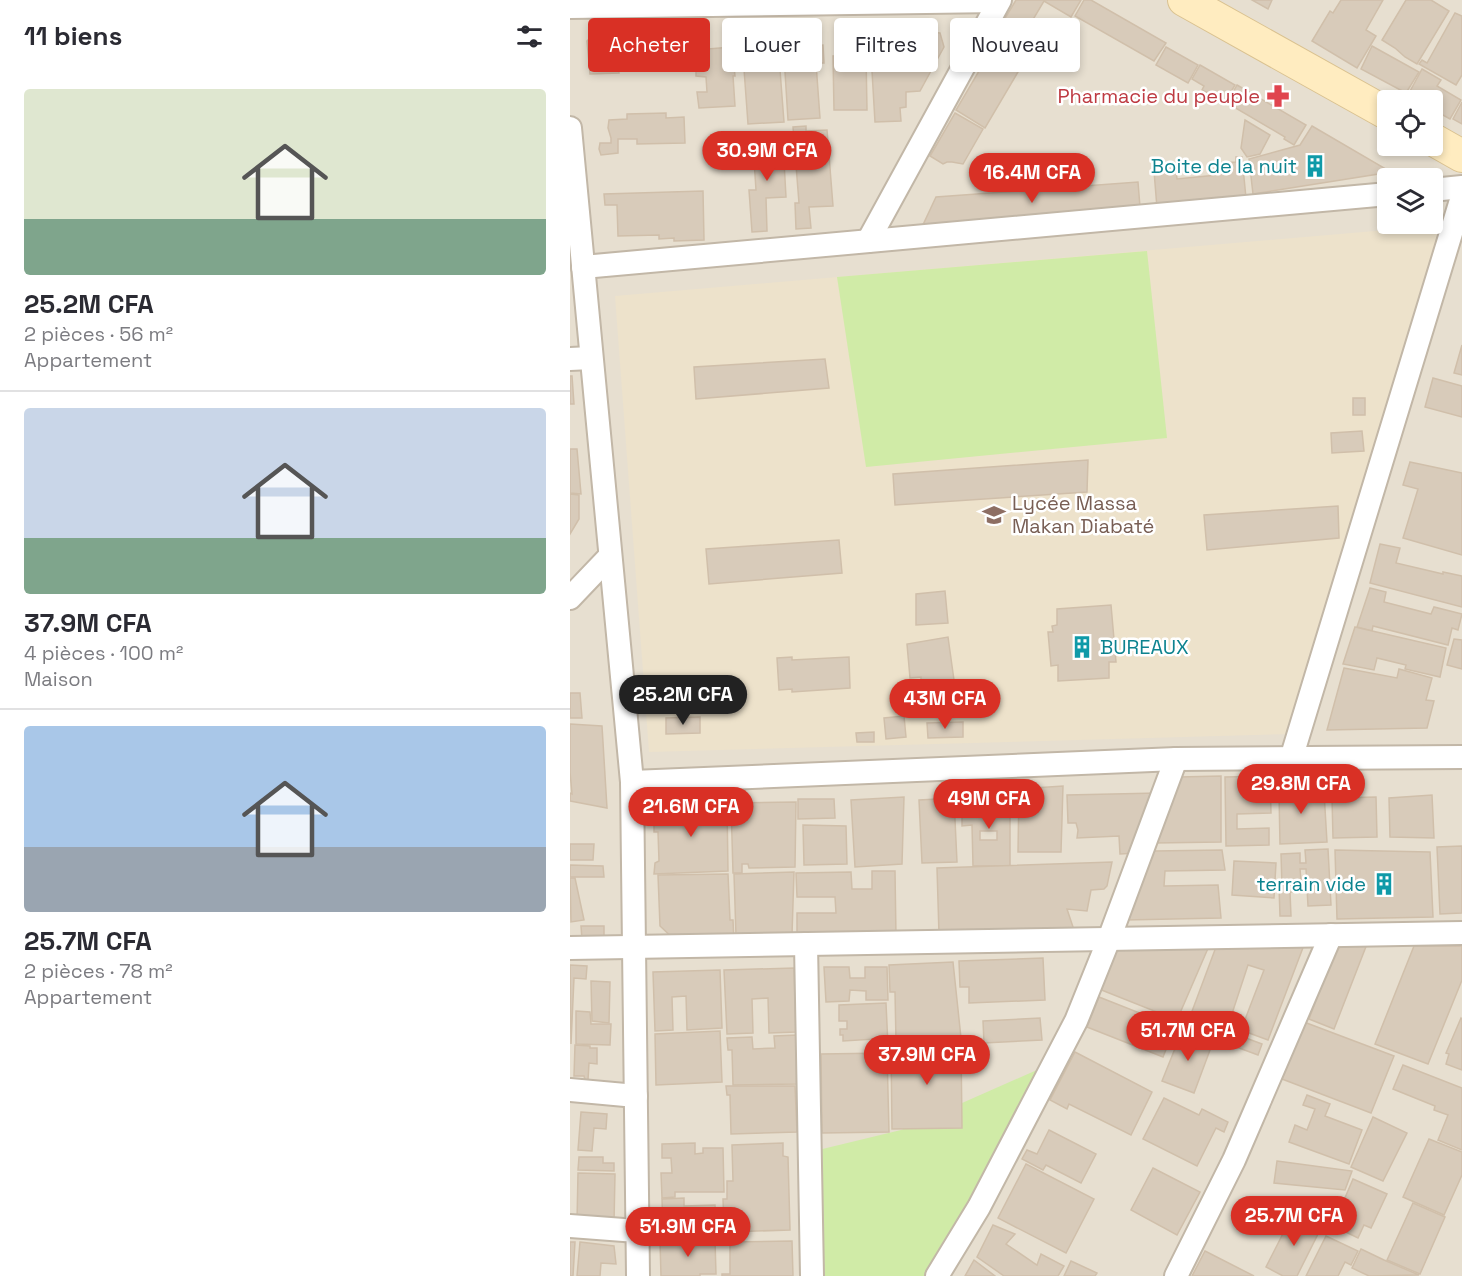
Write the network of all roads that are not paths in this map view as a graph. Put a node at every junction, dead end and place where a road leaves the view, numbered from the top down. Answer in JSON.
{"nodes":[{"id":1,"x":1184,"y":0,"type":"edge"},
{"id":2,"x":999,"y":1,"type":"edge"},
{"id":3,"x":570,"y":7,"type":"edge"},
{"id":4,"x":1377,"y":108,"type":"edge"},
{"id":5,"x":570,"y":128,"type":"edge"},
{"id":6,"x":1443,"y":146,"type":"edge"},
{"id":7,"x":1462,"y":156,"type":"edge"},
{"id":8,"x":1462,"y":187,"type":"edge"},
{"id":9,"x":1443,"y":188,"type":"edge"},
{"id":10,"x":1377,"y":195,"type":"edge"},
{"id":11,"x":1462,"y":197,"type":"edge"},
{"id":12,"x":575,"y":226,"type":"edge"},
{"id":13,"x":868,"y":241,"type":"junction"},
{"id":14,"x":583,"y":267,"type":"junction"},
{"id":15,"x":581,"y":359,"type":"edge"},
{"id":16,"x":610,"y":556,"type":"junction"},
{"id":17,"x":570,"y":598,"type":"edge"},
{"id":18,"x":1462,"y":757,"type":"edge"},
{"id":19,"x":1176,"y":759,"type":"junction"},
{"id":20,"x":1291,"y":759,"type":"junction"},
{"id":21,"x":632,"y":782,"type":"junction"},
{"id":22,"x":1462,"y":933,"type":"edge"},
{"id":23,"x":1331,"y":934,"type":"junction"},
{"id":24,"x":1109,"y":939,"type":"junction"},
{"id":25,"x":806,"y":944,"type":"junction"},
{"id":26,"x":634,"y":947,"type":"junction"},
{"id":27,"x":570,"y":948,"type":"edge"},
{"id":28,"x":570,"y":1090,"type":"edge"},
{"id":29,"x":636,"y":1096,"type":"junction"},
{"id":30,"x":570,"y":1226,"type":"edge"},
{"id":31,"x":638,"y":1231,"type":"junction"},
{"id":32,"x":638,"y":1276,"type":"edge"},
{"id":33,"x":812,"y":1276,"type":"edge"},
{"id":34,"x":937,"y":1276,"type":"edge"},
{"id":35,"x":1176,"y":1276,"type":"edge"}],
"edges":[{"from":1,"to":4,"type":"street"},
{"from":2,"to":3,"type":"street"},
{"from":2,"to":13,"type":"street"},
{"from":5,"to":12,"type":"street"},
{"from":6,"to":7,"type":"street"},
{"from":8,"to":9,"type":"street"},
{"from":10,"to":13,"type":"street"},
{"from":11,"to":20,"type":"street"},
{"from":12,"to":14,"type":"street"},
{"from":13,"to":14,"type":"street"},
{"from":14,"to":15,"type":"street"},
{"from":15,"to":16,"type":"street"},
{"from":16,"to":17,"type":"street"},
{"from":16,"to":21,"type":"street"},
{"from":18,"to":20,"type":"street"},
{"from":19,"to":20,"type":"street"},
{"from":19,"to":21,"type":"street"},
{"from":19,"to":24,"type":"street"},
{"from":21,"to":26,"type":"street"},
{"from":22,"to":23,"type":"street"},
{"from":23,"to":24,"type":"street"},
{"from":23,"to":35,"type":"street"},
{"from":24,"to":25,"type":"street"},
{"from":24,"to":34,"type":"street"},
{"from":25,"to":26,"type":"street"},
{"from":25,"to":33,"type":"street"},
{"from":26,"to":27,"type":"street"},
{"from":26,"to":29,"type":"street"},
{"from":28,"to":29,"type":"street"},
{"from":29,"to":31,"type":"street"},
{"from":30,"to":31,"type":"street"},
{"from":31,"to":32,"type":"street"}]}
